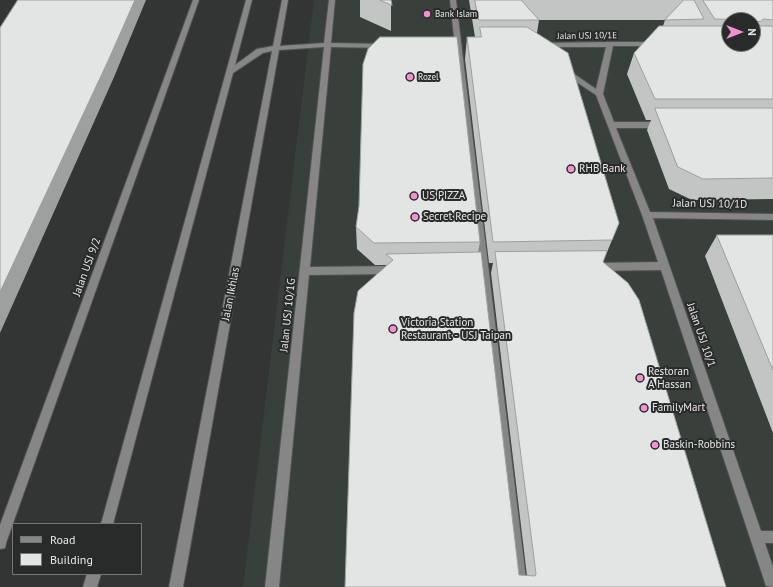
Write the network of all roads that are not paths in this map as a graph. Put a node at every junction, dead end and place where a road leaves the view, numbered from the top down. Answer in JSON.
{"nodes":[{"id":1,"x":196,"y":0,"type":"edge"},
{"id":2,"x":249,"y":0,"type":"edge"},
{"id":3,"x":285,"y":0,"type":"edge"},
{"id":4,"x":332,"y":0,"type":"edge"},
{"id":5,"x":453,"y":0,"type":"edge"},
{"id":6,"x":610,"y":44,"type":"junction"},
{"id":7,"x":664,"y":44,"type":"edge"},
{"id":8,"x":329,"y":45,"type":"junction"},
{"id":9,"x":534,"y":45,"type":"edge"},
{"id":10,"x":390,"y":46,"type":"edge"},
{"id":11,"x":277,"y":48,"type":"junction"},
{"id":12,"x":559,"y":67,"type":"edge"},
{"id":13,"x":230,"y":72,"type":"junction"},
{"id":14,"x":599,"y":94,"type":"junction"},
{"id":15,"x":611,"y":125,"type":"junction"},
{"id":16,"x":673,"y":125,"type":"edge"},
{"id":17,"x":647,"y":215,"type":"junction"},
{"id":18,"x":773,"y":217,"type":"edge"},
{"id":19,"x":664,"y":266,"type":"junction"},
{"id":20,"x":587,"y":267,"type":"edge"},
{"id":21,"x":305,"y":270,"type":"junction"},
{"id":22,"x":407,"y":270,"type":"edge"},
{"id":23,"x":107,"y":523,"type":"edge"},
{"id":24,"x":757,"y":537,"type":"junction"},
{"id":25,"x":773,"y":537,"type":"edge"},
{"id":26,"x":0,"y":543,"type":"edge"},
{"id":27,"x":94,"y":575,"type":"edge"},
{"id":28,"x":773,"y":586,"type":"edge"},
{"id":29,"x":90,"y":587,"type":"edge"},
{"id":30,"x":176,"y":587,"type":"edge"},
{"id":31,"x":272,"y":587,"type":"edge"},
{"id":32,"x":520,"y":587,"type":"edge"}],
"edges":[{"from":1,"to":26,"type":"street","name":"Jalan USJ 9/2"},
{"from":2,"to":13,"type":"street"},
{"from":3,"to":11,"type":"street","name":"Jalan Ikhlas"},
{"from":4,"to":8,"type":"street","name":"Jalan USJ 10/1G"},
{"from":5,"to":32,"type":"street"},
{"from":6,"to":7,"type":"street","name":"Jalan USJ 10/1E"},
{"from":6,"to":9,"type":"street","name":"Jalan USJ 10/1E"},
{"from":6,"to":14,"type":"street"},
{"from":8,"to":10,"type":"street"},
{"from":8,"to":11,"type":"street"},
{"from":8,"to":21,"type":"street","name":"Jalan USJ 10/1G"},
{"from":11,"to":13,"type":"street"},
{"from":11,"to":30,"type":"street","name":"Jalan Ikhlas"},
{"from":12,"to":14,"type":"street"},
{"from":13,"to":23,"type":"street"},
{"from":14,"to":15,"type":"street","name":"Jalan USJ 10/1"},
{"from":15,"to":16,"type":"street"},
{"from":15,"to":17,"type":"street","name":"Jalan USJ 10/1"},
{"from":17,"to":18,"type":"street","name":"Jalan USJ 10/1D"},
{"from":17,"to":19,"type":"street","name":"Jalan USJ 10/1"},
{"from":19,"to":20,"type":"street"},
{"from":19,"to":24,"type":"street","name":"Jalan USJ 10/1"},
{"from":21,"to":22,"type":"street"},
{"from":21,"to":31,"type":"street","name":"Jalan USJ 10/1G"},
{"from":24,"to":25,"type":"street"},
{"from":24,"to":28,"type":"street","name":"Jalan USJ 10/1"},
{"from":27,"to":29,"type":"street"}]}
